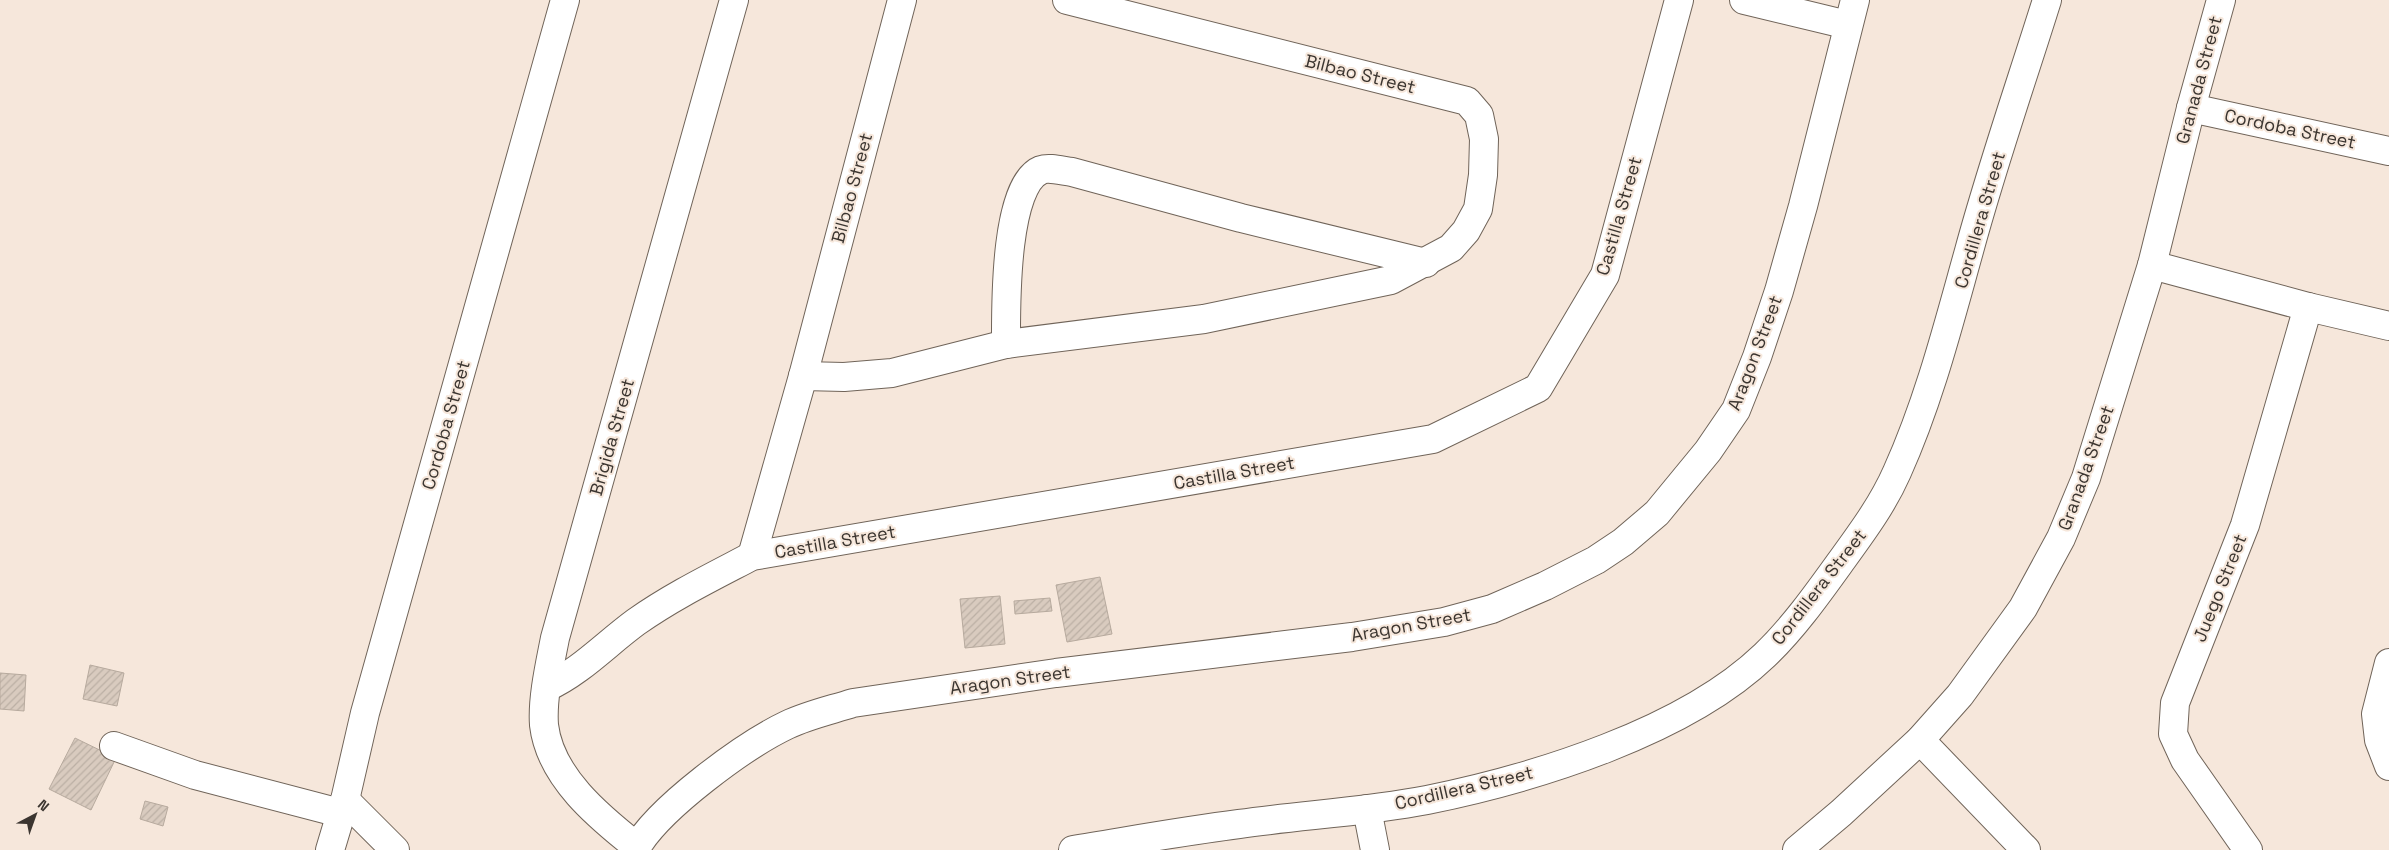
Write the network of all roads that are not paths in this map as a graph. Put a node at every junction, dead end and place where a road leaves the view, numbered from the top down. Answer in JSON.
{"nodes":[{"id":1,"x":565,"y":0,"type":"edge"},
{"id":2,"x":734,"y":0,"type":"edge"},
{"id":3,"x":902,"y":0,"type":"edge"},
{"id":4,"x":1067,"y":0,"type":"edge"},
{"id":5,"x":1679,"y":0,"type":"edge"},
{"id":6,"x":1744,"y":0,"type":"edge"},
{"id":7,"x":2047,"y":0,"type":"edge"},
{"id":8,"x":2221,"y":0,"type":"edge"},
{"id":9,"x":1852,"y":12,"type":"edge"},
{"id":10,"x":2191,"y":108,"type":"junction"},
{"id":11,"x":2389,"y":151,"type":"edge"},
{"id":12,"x":1426,"y":263,"type":"junction"},
{"id":13,"x":2152,"y":265,"type":"junction"},
{"id":14,"x":2308,"y":307,"type":"junction"},
{"id":15,"x":2389,"y":326,"type":"edge"},
{"id":16,"x":1006,"y":344,"type":"junction"},
{"id":17,"x":803,"y":376,"type":"junction"},
{"id":18,"x":752,"y":556,"type":"junction"},
{"id":19,"x":2389,"y":663,"type":"edge"},
{"id":20,"x":547,"y":688,"type":"junction"},
{"id":21,"x":1920,"y":740,"type":"junction"},
{"id":22,"x":114,"y":746,"type":"dead end"},
{"id":23,"x":2389,"y":766,"type":"edge"},
{"id":24,"x":343,"y":806,"type":"junction"},
{"id":25,"x":1367,"y":809,"type":"junction"},
{"id":26,"x":636,"y":848,"type":"edge"},
{"id":27,"x":330,"y":850,"type":"edge"},
{"id":28,"x":395,"y":850,"type":"edge"},
{"id":29,"x":1074,"y":850,"type":"edge"},
{"id":30,"x":1376,"y":850,"type":"edge"},
{"id":31,"x":1797,"y":850,"type":"edge"},
{"id":32,"x":2026,"y":850,"type":"edge"},
{"id":33,"x":2248,"y":850,"type":"edge"}],
"edges":[{"from":1,"to":24,"type":"street","name":"Cordoba Street"},
{"from":2,"to":20,"type":"street","name":"Brigida Street"},
{"from":3,"to":17,"type":"street","name":"Bilbao Street"},
{"from":4,"to":12,"type":"street","name":"Bilbao Street"},
{"from":5,"to":18,"type":"street","name":"Castilla Street"},
{"from":6,"to":9,"type":"street"},
{"from":7,"to":25,"type":"street","name":"Cordillera Street"},
{"from":8,"to":10,"type":"street","name":"Granada Street"},
{"from":9,"to":26,"type":"street","name":"Aragon Street"},
{"from":10,"to":11,"type":"street","name":"Cordoba Street"},
{"from":10,"to":13,"type":"street","name":"Granada Street"},
{"from":12,"to":16,"type":"street","name":"Bilbao Street"},
{"from":12,"to":16,"type":"street"},
{"from":13,"to":14,"type":"street"},
{"from":13,"to":21,"type":"street","name":"Granada Street"},
{"from":14,"to":15,"type":"street"},
{"from":14,"to":33,"type":"street","name":"Juego Street"},
{"from":16,"to":17,"type":"street","name":"Bilbao Street"},
{"from":17,"to":18,"type":"street","name":"Bilbao Street"},
{"from":18,"to":20,"type":"street","name":"Castilla Street"},
{"from":19,"to":23,"type":"street"},
{"from":20,"to":26,"type":"street","name":"Brigida Street"},
{"from":21,"to":31,"type":"street","name":"Granada Street"},
{"from":21,"to":32,"type":"street"},
{"from":22,"to":24,"type":"street"},
{"from":24,"to":27,"type":"street","name":"Cordoba Street"},
{"from":24,"to":28,"type":"street"},
{"from":25,"to":29,"type":"street","name":"Cordillera Street"},
{"from":25,"to":30,"type":"street"}]}
